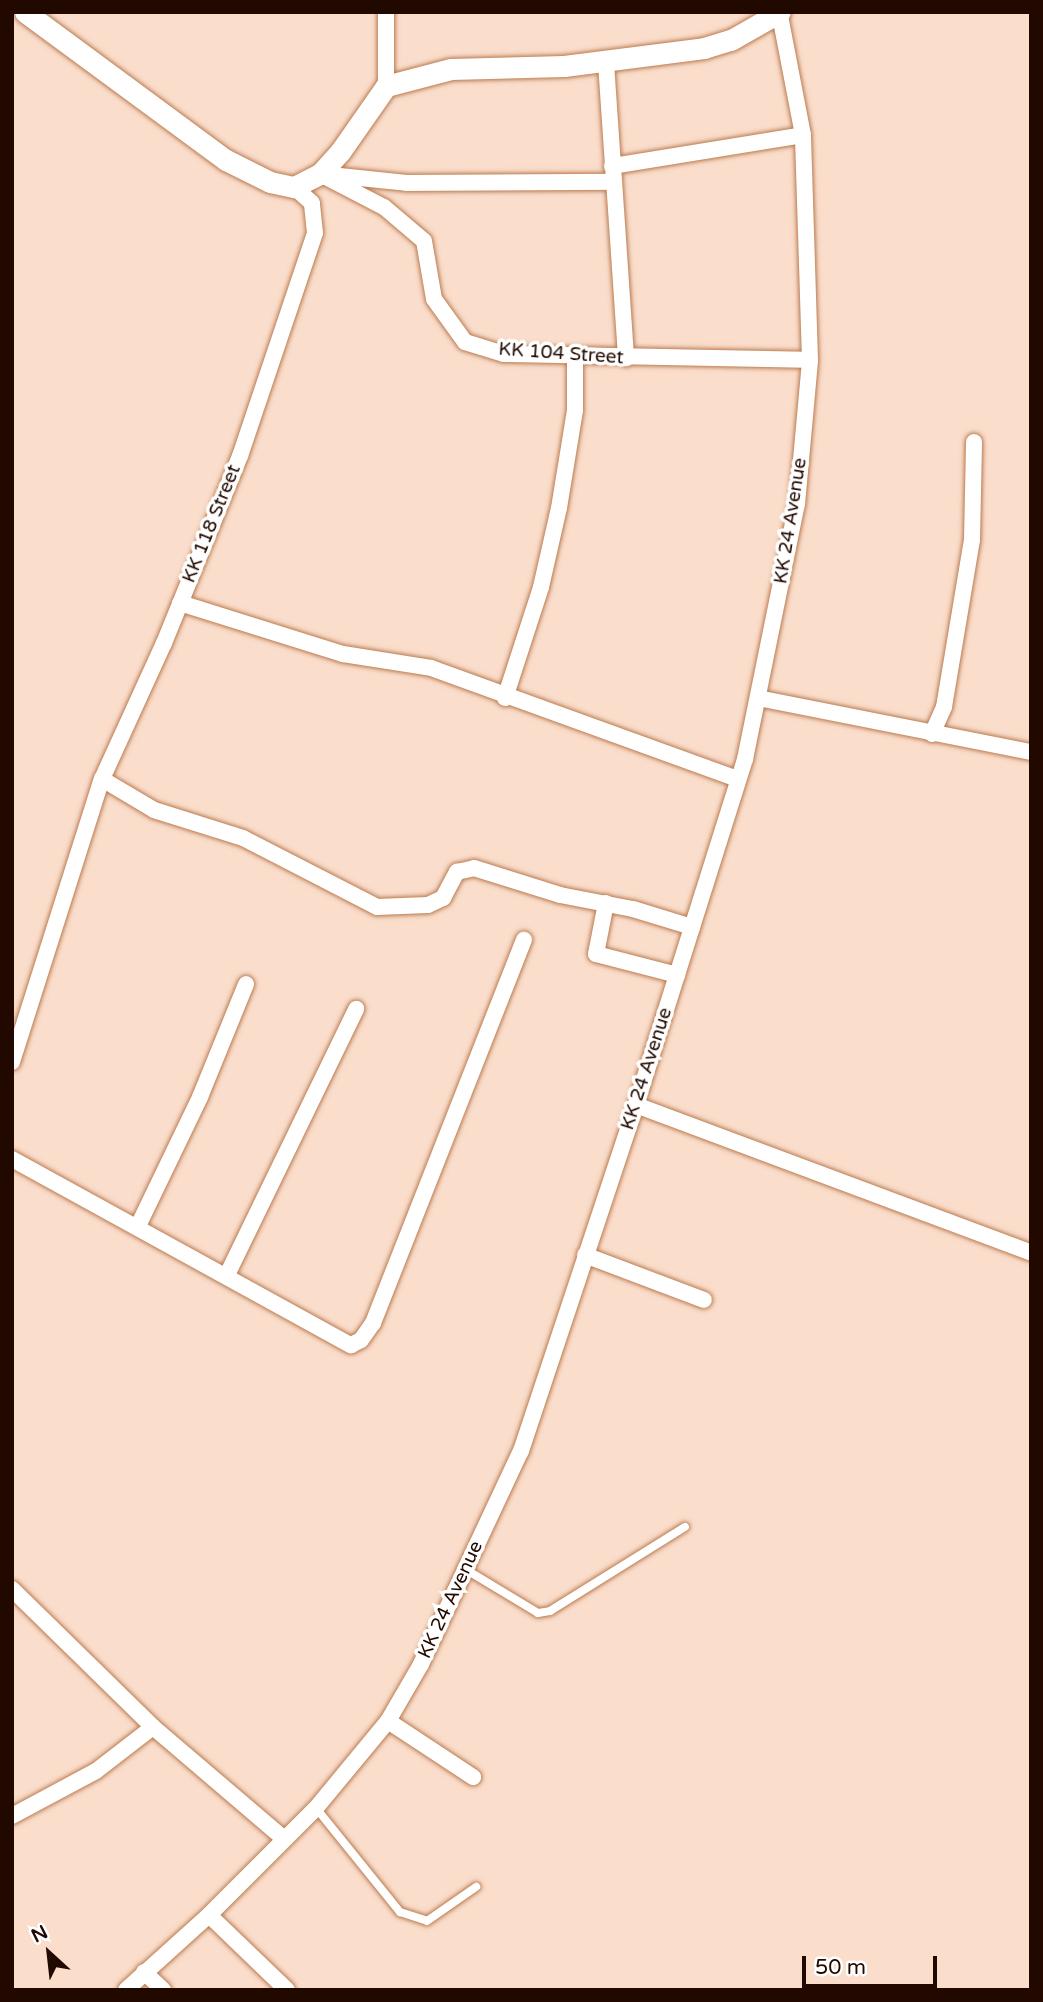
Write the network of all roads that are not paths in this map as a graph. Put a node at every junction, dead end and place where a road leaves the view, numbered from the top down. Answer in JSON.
{"nodes":[{"id":1,"x":25,"y":12,"type":"edge"},
{"id":2,"x":386,"y":12,"type":"edge"},
{"id":3,"x":780,"y":14,"type":"edge"},
{"id":4,"x":606,"y":63,"type":"junction"},
{"id":5,"x":386,"y":86,"type":"junction"},
{"id":6,"x":803,"y":135,"type":"junction"},
{"id":7,"x":320,"y":174,"type":"junction"},
{"id":8,"x":613,"y":174,"type":"junction"},
{"id":9,"x":295,"y":187,"type":"junction"},
{"id":10,"x":575,"y":356,"type":"junction"},
{"id":11,"x":626,"y":358,"type":"junction"},
{"id":12,"x":810,"y":360,"type":"junction"},
{"id":13,"x":974,"y":442,"type":"dead end"},
{"id":14,"x":180,"y":603,"type":"junction"},
{"id":15,"x":505,"y":698,"type":"junction"},
{"id":16,"x":758,"y":698,"type":"junction"},
{"id":17,"x":932,"y":734,"type":"junction"},
{"id":18,"x":1031,"y":752,"type":"edge"},
{"id":19,"x":102,"y":779,"type":"junction"},
{"id":20,"x":738,"y":779,"type":"junction"},
{"id":21,"x":606,"y":903,"type":"junction"},
{"id":22,"x":692,"y":927,"type":"junction"},
{"id":23,"x":524,"y":940,"type":"dead end"},
{"id":24,"x":677,"y":975,"type":"junction"},
{"id":25,"x":246,"y":984,"type":"dead end"},
{"id":26,"x":356,"y":1009,"type":"dead end"},
{"id":27,"x":12,"y":1062,"type":"edge"},
{"id":28,"x":636,"y":1105,"type":"junction"},
{"id":29,"x":12,"y":1158,"type":"edge"},
{"id":30,"x":138,"y":1226,"type":"junction"},
{"id":31,"x":1031,"y":1253,"type":"edge"},
{"id":32,"x":585,"y":1255,"type":"junction"},
{"id":33,"x":227,"y":1275,"type":"junction"},
{"id":34,"x":704,"y":1300,"type":"dead end"},
{"id":35,"x":685,"y":1527,"type":"dead end"},
{"id":36,"x":465,"y":1569,"type":"junction"},
{"id":37,"x":12,"y":1589,"type":"edge"},
{"id":38,"x":388,"y":1721,"type":"junction"},
{"id":39,"x":153,"y":1727,"type":"junction"},
{"id":40,"x":473,"y":1777,"type":"dead end"},
{"id":41,"x":316,"y":1808,"type":"junction"},
{"id":42,"x":12,"y":1815,"type":"edge"},
{"id":43,"x":284,"y":1839,"type":"junction"},
{"id":44,"x":476,"y":1887,"type":"dead end"},
{"id":45,"x":209,"y":1915,"type":"junction"},
{"id":46,"x":144,"y":1972,"type":"junction"},
{"id":47,"x":126,"y":1990,"type":"edge"},
{"id":48,"x":163,"y":1990,"type":"edge"},
{"id":49,"x":287,"y":1990,"type":"edge"}],
"edges":[{"from":1,"to":9,"type":"street"},
{"from":2,"to":5,"type":"street"},
{"from":3,"to":4,"type":"street"},
{"from":3,"to":6,"type":"street","name":"KK 24 Avenue"},
{"from":4,"to":5,"type":"street"},
{"from":4,"to":8,"type":"street"},
{"from":5,"to":7,"type":"street"},
{"from":6,"to":8,"type":"street"},
{"from":6,"to":12,"type":"street","name":"KK 24 Avenue"},
{"from":7,"to":8,"type":"street"},
{"from":7,"to":9,"type":"street"},
{"from":7,"to":10,"type":"street","name":"KK 104 Street"},
{"from":8,"to":11,"type":"street"},
{"from":9,"to":14,"type":"street","name":"KK 118 Street"},
{"from":10,"to":11,"type":"street","name":"KK 104 Street"},
{"from":10,"to":15,"type":"street"},
{"from":11,"to":12,"type":"street","name":"KK 104 Street"},
{"from":12,"to":16,"type":"street","name":"KK 24 Avenue"},
{"from":13,"to":17,"type":"street"},
{"from":14,"to":15,"type":"street"},
{"from":14,"to":19,"type":"street","name":"KK 118 Street"},
{"from":15,"to":20,"type":"street"},
{"from":16,"to":17,"type":"street"},
{"from":16,"to":20,"type":"street","name":"KK 24 Avenue"},
{"from":17,"to":18,"type":"street"},
{"from":19,"to":21,"type":"street"},
{"from":19,"to":27,"type":"street","name":"KK 118 Street"},
{"from":20,"to":22,"type":"street","name":"KK 24 Avenue"},
{"from":21,"to":22,"type":"street"},
{"from":21,"to":24,"type":"street"},
{"from":22,"to":24,"type":"street","name":"KK 24 Avenue"},
{"from":23,"to":33,"type":"street"},
{"from":24,"to":28,"type":"street","name":"KK 24 Avenue"},
{"from":25,"to":30,"type":"street"},
{"from":26,"to":33,"type":"street"},
{"from":28,"to":31,"type":"street"},
{"from":28,"to":32,"type":"street","name":"KK 24 Avenue"},
{"from":29,"to":30,"type":"street"},
{"from":30,"to":33,"type":"street"},
{"from":32,"to":34,"type":"street"},
{"from":32,"to":36,"type":"street","name":"KK 24 Avenue"},
{"from":35,"to":36,"type":"lane"},
{"from":36,"to":38,"type":"street","name":"KK 24 Avenue"},
{"from":37,"to":39,"type":"street"},
{"from":38,"to":40,"type":"street"},
{"from":38,"to":41,"type":"street","name":"KK 24 Avenue"},
{"from":39,"to":42,"type":"street"},
{"from":39,"to":43,"type":"street"},
{"from":41,"to":43,"type":"street","name":"KK 24 Avenue"},
{"from":41,"to":44,"type":"lane"},
{"from":43,"to":45,"type":"street","name":"KK 24 Avenue"},
{"from":45,"to":46,"type":"street","name":"KK 24 Avenue"},
{"from":45,"to":49,"type":"street"},
{"from":46,"to":47,"type":"street","name":"KK 24 Avenue"},
{"from":46,"to":48,"type":"street"}]}
